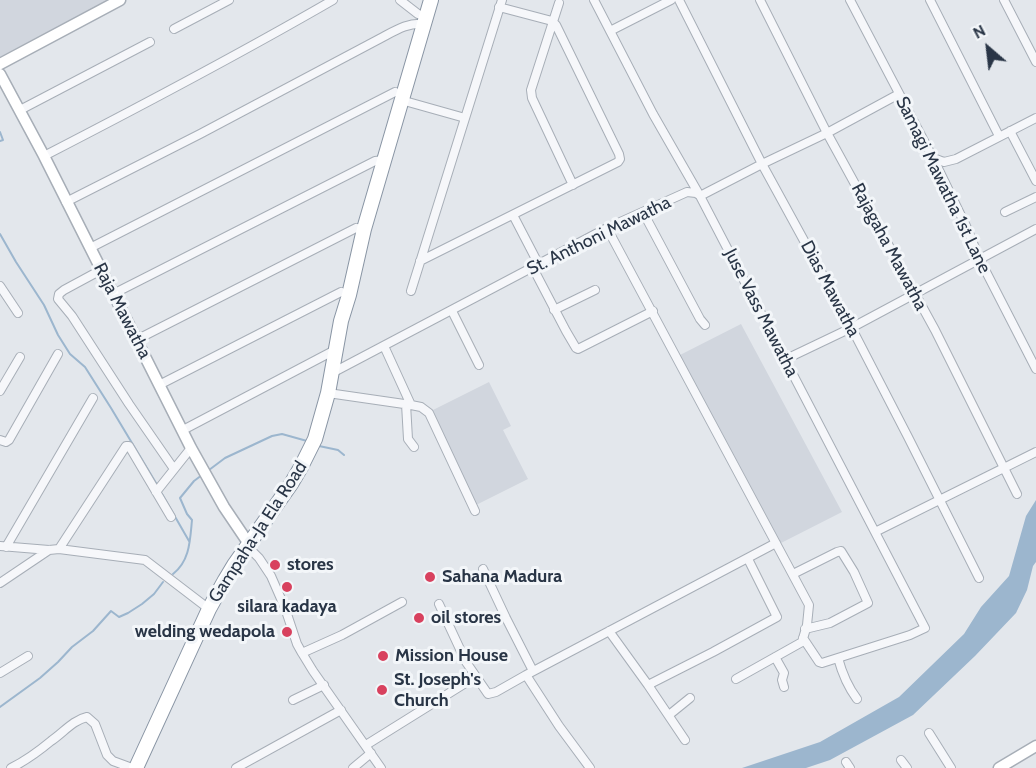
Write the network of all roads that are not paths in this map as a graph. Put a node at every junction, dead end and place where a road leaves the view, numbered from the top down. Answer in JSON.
{"nodes":[{"id":1,"x":120,"y":0,"type":"edge"},
{"id":2,"x":229,"y":0,"type":"edge"},
{"id":3,"x":333,"y":0,"type":"edge"},
{"id":4,"x":400,"y":0,"type":"edge"},
{"id":5,"x":422,"y":0,"type":"edge"},
{"id":6,"x":431,"y":0,"type":"edge"},
{"id":7,"x":594,"y":0,"type":"edge"},
{"id":8,"x":671,"y":0,"type":"edge"},
{"id":9,"x":679,"y":0,"type":"edge"},
{"id":10,"x":760,"y":0,"type":"edge"},
{"id":11,"x":850,"y":0,"type":"edge"},
{"id":12,"x":930,"y":0,"type":"edge"},
{"id":13,"x":1004,"y":0,"type":"edge"},
{"id":14,"x":500,"y":3,"type":"edge"},
{"id":15,"x":559,"y":3,"type":"dead end"},
{"id":16,"x":421,"y":19,"type":"junction"},
{"id":17,"x":552,"y":21,"type":"junction"},
{"id":18,"x":174,"y":29,"type":"dead end"},
{"id":19,"x":610,"y":31,"type":"junction"},
{"id":20,"x":150,"y":42,"type":"dead end"},
{"id":21,"x":1036,"y":62,"type":"edge"},
{"id":22,"x":0,"y":64,"type":"edge"},
{"id":23,"x":0,"y":74,"type":"edge"},
{"id":24,"x":899,"y":94,"type":"junction"},
{"id":25,"x":398,"y":96,"type":"junction"},
{"id":26,"x":20,"y":110,"type":"junction"},
{"id":27,"x":465,"y":118,"type":"junction"},
{"id":28,"x":1036,"y":118,"type":"edge"},
{"id":29,"x":1010,"y":131,"type":"junction"},
{"id":30,"x":827,"y":133,"type":"junction"},
{"id":31,"x":999,"y":136,"type":"junction"},
{"id":32,"x":44,"y":156,"type":"junction"},
{"id":33,"x":933,"y":158,"type":"junction"},
{"id":34,"x":380,"y":160,"type":"junction"},
{"id":35,"x":762,"y":164,"type":"junction"},
{"id":36,"x":1036,"y":181,"type":"edge"},
{"id":37,"x":573,"y":184,"type":"junction"},
{"id":38,"x":700,"y":196,"type":"junction"},
{"id":39,"x":1036,"y":197,"type":"edge"},
{"id":40,"x":66,"y":202,"type":"junction"},
{"id":41,"x":644,"y":212,"type":"junction"},
{"id":42,"x":1005,"y":212,"type":"dead end"},
{"id":43,"x":513,"y":216,"type":"junction"},
{"id":44,"x":356,"y":228,"type":"junction"},
{"id":45,"x":607,"y":228,"type":"junction"},
{"id":46,"x":1036,"y":229,"type":"edge"},
{"id":47,"x":90,"y":248,"type":"junction"},
{"id":48,"x":980,"y":260,"type":"junction"},
{"id":49,"x":420,"y":261,"type":"junction"},
{"id":50,"x":536,"y":266,"type":"junction"},
{"id":51,"x":101,"y":270,"type":"junction"},
{"id":52,"x":0,"y":286,"type":"edge"},
{"id":53,"x":595,"y":290,"type":"dead end"},
{"id":54,"x":411,"y":291,"type":"dead end"},
{"id":55,"x":341,"y":292,"type":"junction"},
{"id":56,"x":914,"y":293,"type":"junction"},
{"id":57,"x":112,"y":294,"type":"junction"},
{"id":58,"x":554,"y":310,"type":"junction"},
{"id":59,"x":452,"y":311,"type":"junction"},
{"id":60,"x":653,"y":311,"type":"junction"},
{"id":61,"x":18,"y":313,"type":"dead end"},
{"id":62,"x":341,"y":321,"type":"junction"},
{"id":63,"x":705,"y":325,"type":"dead end"},
{"id":64,"x":851,"y":328,"type":"junction"},
{"id":65,"x":136,"y":340,"type":"junction"},
{"id":66,"x":384,"y":346,"type":"junction"},
{"id":67,"x":335,"y":350,"type":"junction"},
{"id":68,"x":58,"y":354,"type":"dead end"},
{"id":69,"x":20,"y":357,"type":"dead end"},
{"id":70,"x":784,"y":360,"type":"junction"},
{"id":71,"x":479,"y":365,"type":"dead end"},
{"id":72,"x":1036,"y":369,"type":"edge"},
{"id":73,"x":332,"y":373,"type":"junction"},
{"id":74,"x":159,"y":385,"type":"junction"},
{"id":75,"x":0,"y":391,"type":"edge"},
{"id":76,"x":328,"y":393,"type":"junction"},
{"id":77,"x":93,"y":398,"type":"dead end"},
{"id":78,"x":408,"y":404,"type":"junction"},
{"id":79,"x":183,"y":430,"type":"junction"},
{"id":80,"x":0,"y":440,"type":"edge"},
{"id":81,"x":191,"y":447,"type":"junction"},
{"id":82,"x":414,"y":447,"type":"dead end"},
{"id":83,"x":1036,"y":452,"type":"edge"},
{"id":84,"x":1003,"y":468,"type":"junction"},
{"id":85,"x":174,"y":469,"type":"junction"},
{"id":86,"x":156,"y":492,"type":"junction"},
{"id":87,"x":1017,"y":494,"type":"dead end"},
{"id":88,"x":940,"y":500,"type":"junction"},
{"id":89,"x":475,"y":511,"type":"dead end"},
{"id":90,"x":171,"y":517,"type":"dead end"},
{"id":91,"x":875,"y":532,"type":"junction"},
{"id":92,"x":776,"y":543,"type":"junction"},
{"id":93,"x":248,"y":545,"type":"junction"},
{"id":94,"x":3,"y":547,"type":"edge"},
{"id":95,"x":59,"y":549,"type":"junction"},
{"id":96,"x":49,"y":550,"type":"junction"},
{"id":97,"x":748,"y":559,"type":"junction"},
{"id":98,"x":483,"y":569,"type":"dead end"},
{"id":99,"x":793,"y":574,"type":"junction"},
{"id":100,"x":979,"y":578,"type":"dead end"},
{"id":101,"x":0,"y":582,"type":"edge"},
{"id":102,"x":402,"y":602,"type":"dead end"},
{"id":103,"x":438,"y":604,"type":"dead end"},
{"id":104,"x":209,"y":609,"type":"junction"},
{"id":105,"x":609,"y":631,"type":"junction"},
{"id":106,"x":804,"y":634,"type":"junction"},
{"id":107,"x":302,"y":653,"type":"junction"},
{"id":108,"x":28,"y":656,"type":"dead end"},
{"id":109,"x":775,"y":657,"type":"junction"},
{"id":110,"x":838,"y":658,"type":"junction"},
{"id":111,"x":0,"y":673,"type":"edge"},
{"id":112,"x":530,"y":673,"type":"junction"},
{"id":113,"x":475,"y":677,"type":"junction"},
{"id":114,"x":736,"y":679,"type":"dead end"},
{"id":115,"x":324,"y":685,"type":"junction"},
{"id":116,"x":648,"y":685,"type":"junction"},
{"id":117,"x":784,"y":687,"type":"dead end"},
{"id":118,"x":690,"y":698,"type":"dead end"},
{"id":119,"x":857,"y":699,"type":"dead end"},
{"id":120,"x":292,"y":700,"type":"dead end"},
{"id":121,"x":341,"y":710,"type":"junction"},
{"id":122,"x":669,"y":715,"type":"junction"},
{"id":123,"x":929,"y":733,"type":"dead end"},
{"id":124,"x":685,"y":740,"type":"dead end"},
{"id":125,"x":1036,"y":746,"type":"edge"},
{"id":126,"x":368,"y":749,"type":"junction"},
{"id":127,"x":901,"y":760,"type":"dead end"},
{"id":128,"x":240,"y":767,"type":"edge"},
{"id":129,"x":11,"y":768,"type":"edge"},
{"id":130,"x":134,"y":768,"type":"edge"},
{"id":131,"x":353,"y":768,"type":"edge"},
{"id":132,"x":381,"y":768,"type":"edge"},
{"id":133,"x":590,"y":768,"type":"edge"},
{"id":134,"x":907,"y":768,"type":"edge"},
{"id":135,"x":951,"y":768,"type":"edge"},
{"id":136,"x":999,"y":768,"type":"edge"}],
"edges":[{"from":1,"to":22,"type":"street"},
{"from":2,"to":18,"type":"street"},
{"from":3,"to":32,"type":"street"},
{"from":4,"to":16,"type":"street"},
{"from":5,"to":16,"type":"highway","name":"Gampaha-Ja Ela Road"},
{"from":6,"to":16,"type":"highway","name":"Gampaha-Ja Ela Road"},
{"from":7,"to":19,"type":"street","name":"Juse Vass Mawatha"},
{"from":8,"to":19,"type":"street"},
{"from":9,"to":35,"type":"street","name":"Dias Mawatha"},
{"from":10,"to":30,"type":"street","name":"Rajagaha Mawatha"},
{"from":11,"to":24,"type":"street","name":"Samagi Mawatha 1st Lane"},
{"from":12,"to":31,"type":"street"},
{"from":13,"to":21,"type":"street"},
{"from":14,"to":17,"type":"street"},
{"from":14,"to":27,"type":"street"},
{"from":15,"to":17,"type":"street"},
{"from":16,"to":25,"type":"highway","name":"Gampaha-Ja Ela Road"},
{"from":16,"to":40,"type":"street"},
{"from":17,"to":37,"type":"street"},
{"from":17,"to":37,"type":"street"},
{"from":19,"to":38,"type":"street","name":"Juse Vass Mawatha"},
{"from":20,"to":26,"type":"street"},
{"from":23,"to":26,"type":"street","name":"Raja Mawatha"},
{"from":24,"to":30,"type":"street","name":"St. Anthoni Mawatha"},
{"from":24,"to":33,"type":"street","name":"Samagi Mawatha 1st Lane"},
{"from":25,"to":27,"type":"street"},
{"from":25,"to":34,"type":"highway","name":"Gampaha-Ja Ela Road"},
{"from":25,"to":47,"type":"street"},
{"from":26,"to":32,"type":"street","name":"Raja Mawatha"},
{"from":27,"to":49,"type":"street"},
{"from":28,"to":29,"type":"street"},
{"from":29,"to":31,"type":"street"},
{"from":29,"to":36,"type":"street"},
{"from":30,"to":35,"type":"street","name":"St. Anthoni Mawatha"},
{"from":30,"to":56,"type":"street","name":"Rajagaha Mawatha"},
{"from":31,"to":33,"type":"street"},
{"from":32,"to":40,"type":"street","name":"Raja Mawatha"},
{"from":33,"to":48,"type":"street","name":"Samagi Mawatha 1st Lane"},
{"from":34,"to":44,"type":"highway","name":"Gampaha-Ja Ela Road"},
{"from":34,"to":57,"type":"street"},
{"from":34,"to":62,"type":"highway","name":"Gampaha-Ja Ela Road"},
{"from":35,"to":38,"type":"street","name":"St. Anthoni Mawatha"},
{"from":35,"to":64,"type":"street","name":"Dias Mawatha"},
{"from":37,"to":43,"type":"street"},
{"from":38,"to":41,"type":"street","name":"St. Anthoni Mawatha"},
{"from":38,"to":70,"type":"street","name":"Juse Vass Mawatha"},
{"from":39,"to":42,"type":"street"},
{"from":40,"to":47,"type":"street","name":"Raja Mawatha"},
{"from":41,"to":45,"type":"street","name":"St. Anthoni Mawatha"},
{"from":41,"to":63,"type":"street"},
{"from":43,"to":49,"type":"street"},
{"from":43,"to":50,"type":"street"},
{"from":44,"to":55,"type":"highway","name":"Gampaha-Ja Ela Road"},
{"from":44,"to":65,"type":"street"},
{"from":45,"to":50,"type":"street","name":"St. Anthoni Mawatha"},
{"from":45,"to":60,"type":"street"},
{"from":46,"to":48,"type":"street"},
{"from":47,"to":51,"type":"street","name":"Raja Mawatha"},
{"from":48,"to":56,"type":"street"},
{"from":48,"to":72,"type":"street","name":"Samagi Mawatha 1st Lane"},
{"from":49,"to":54,"type":"street"},
{"from":50,"to":58,"type":"street"},
{"from":50,"to":59,"type":"street","name":"St. Anthoni Mawatha"},
{"from":51,"to":57,"type":"street","name":"Raja Mawatha"},
{"from":51,"to":85,"type":"street"},
{"from":52,"to":61,"type":"street"},
{"from":53,"to":58,"type":"street"},
{"from":55,"to":62,"type":"highway","name":"Gampaha-Ja Ela Road"},
{"from":55,"to":74,"type":"street"},
{"from":56,"to":64,"type":"street"},
{"from":56,"to":84,"type":"street","name":"Rajagaha Mawatha"},
{"from":57,"to":65,"type":"street","name":"Raja Mawatha"},
{"from":58,"to":60,"type":"street"},
{"from":59,"to":66,"type":"street","name":"St. Anthoni Mawatha"},
{"from":59,"to":71,"type":"street"},
{"from":60,"to":92,"type":"street"},
{"from":62,"to":67,"type":"highway","name":"Gampaha-Ja Ela Road"},
{"from":64,"to":70,"type":"street"},
{"from":64,"to":88,"type":"street","name":"Dias Mawatha"},
{"from":65,"to":74,"type":"street","name":"Raja Mawatha"},
{"from":66,"to":73,"type":"street","name":"St. Anthoni Mawatha"},
{"from":66,"to":78,"type":"street"},
{"from":67,"to":73,"type":"highway","name":"Gampaha-Ja Ela Road"},
{"from":67,"to":79,"type":"street"},
{"from":68,"to":80,"type":"street"},
{"from":69,"to":75,"type":"street"},
{"from":70,"to":91,"type":"street","name":"Juse Vass Mawatha"},
{"from":73,"to":76,"type":"highway","name":"Gampaha-Ja Ela Road"},
{"from":74,"to":79,"type":"street","name":"Raja Mawatha"},
{"from":76,"to":78,"type":"street"},
{"from":76,"to":93,"type":"highway","name":"Gampaha-Ja Ela Road"},
{"from":77,"to":94,"type":"street"},
{"from":78,"to":82,"type":"street"},
{"from":78,"to":89,"type":"street"},
{"from":79,"to":81,"type":"street","name":"Raja Mawatha"},
{"from":81,"to":85,"type":"street"},
{"from":81,"to":93,"type":"street","name":"Raja Mawatha"},
{"from":83,"to":84,"type":"street"},
{"from":84,"to":87,"type":"street","name":"Rajagaha Mawatha"},
{"from":84,"to":88,"type":"street"},
{"from":85,"to":86,"type":"street"},
{"from":86,"to":90,"type":"street"},
{"from":86,"to":95,"type":"street"},
{"from":88,"to":91,"type":"street"},
{"from":88,"to":100,"type":"street","name":"Dias Mawatha"},
{"from":91,"to":110,"type":"street","name":"Juse Vass Mawatha"},
{"from":92,"to":97,"type":"street"},
{"from":92,"to":99,"type":"street"},
{"from":93,"to":104,"type":"highway","name":"Gampaha-Ja Ela Road"},
{"from":93,"to":107,"type":"street"},
{"from":94,"to":96,"type":"street"},
{"from":95,"to":96,"type":"street"},
{"from":95,"to":104,"type":"street"},
{"from":96,"to":101,"type":"street"},
{"from":97,"to":105,"type":"street"},
{"from":97,"to":116,"type":"street"},
{"from":98,"to":112,"type":"street"},
{"from":99,"to":106,"type":"street"},
{"from":99,"to":106,"type":"street"},
{"from":102,"to":107,"type":"street"},
{"from":103,"to":113,"type":"street"},
{"from":104,"to":130,"type":"highway","name":"Gampaha-Ja Ela Road"},
{"from":105,"to":112,"type":"street"},
{"from":105,"to":116,"type":"street"},
{"from":106,"to":109,"type":"street"},
{"from":106,"to":110,"type":"street"},
{"from":107,"to":115,"type":"street"},
{"from":108,"to":111,"type":"street"},
{"from":109,"to":114,"type":"street"},
{"from":109,"to":117,"type":"street"},
{"from":110,"to":119,"type":"street"},
{"from":112,"to":113,"type":"street"},
{"from":112,"to":133,"type":"street"},
{"from":113,"to":126,"type":"street"},
{"from":115,"to":120,"type":"street"},
{"from":115,"to":121,"type":"street"},
{"from":116,"to":122,"type":"street"},
{"from":118,"to":122,"type":"street"},
{"from":121,"to":126,"type":"street"},
{"from":121,"to":128,"type":"street"},
{"from":122,"to":124,"type":"street"},
{"from":123,"to":135,"type":"street"},
{"from":125,"to":136,"type":"street"},
{"from":126,"to":131,"type":"street"},
{"from":126,"to":132,"type":"street"},
{"from":127,"to":134,"type":"street"},
{"from":129,"to":130,"type":"street"}]}
